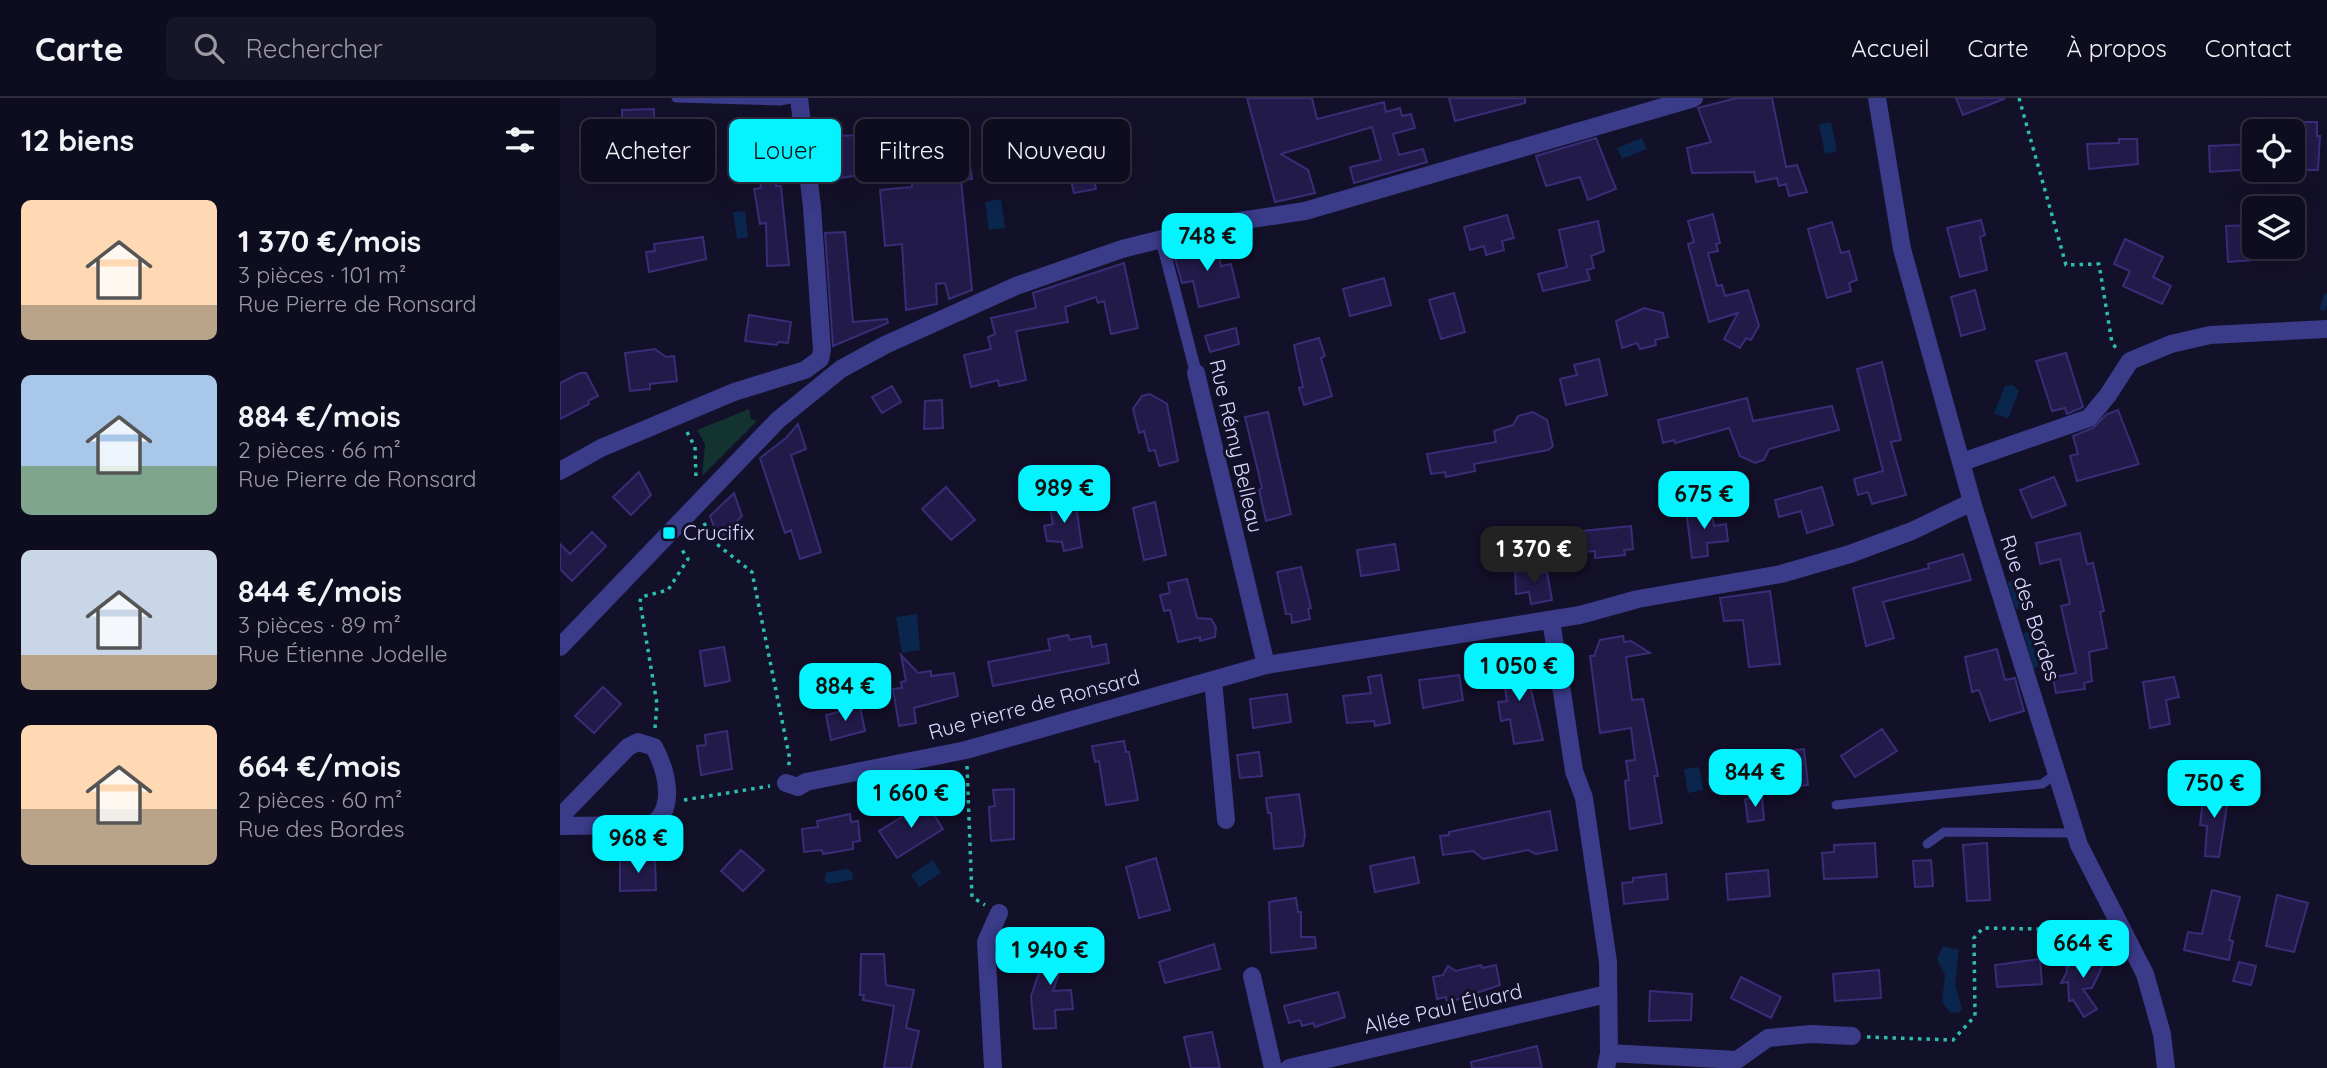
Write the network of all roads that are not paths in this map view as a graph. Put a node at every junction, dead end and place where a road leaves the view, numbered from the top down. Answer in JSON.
{"nodes":[{"id":1,"x":676,"y":98,"type":"edge"},
{"id":2,"x":797,"y":98,"type":"edge"},
{"id":3,"x":1694,"y":98,"type":"edge"},
{"id":4,"x":1877,"y":98,"type":"edge"},
{"id":5,"x":1890,"y":98,"type":"edge"},
{"id":6,"x":1884,"y":148,"type":"junction"},
{"id":7,"x":1161,"y":238,"type":"junction"},
{"id":8,"x":2327,"y":331,"type":"edge"},
{"id":9,"x":1196,"y":373,"type":"joint"},
{"id":10,"x":1962,"y":462,"type":"junction"},
{"id":11,"x":560,"y":471,"type":"edge"},
{"id":12,"x":1972,"y":502,"type":"junction"},
{"id":13,"x":1551,"y":620,"type":"junction"},
{"id":14,"x":560,"y":647,"type":"edge"},
{"id":15,"x":1266,"y":665,"type":"junction"},
{"id":16,"x":1213,"y":680,"type":"junction"},
{"id":17,"x":2058,"y":773,"type":"junction"},
{"id":18,"x":786,"y":783,"type":"road end"},
{"id":19,"x":1836,"y":805,"type":"dead end"},
{"id":20,"x":560,"y":817,"type":"edge"},
{"id":21,"x":1226,"y":820,"type":"dead end"},
{"id":22,"x":560,"y":826,"type":"edge"},
{"id":23,"x":2075,"y":830,"type":"junction"},
{"id":24,"x":1927,"y":844,"type":"dead end"},
{"id":25,"x":999,"y":914,"type":"road end"},
{"id":26,"x":2120,"y":928,"type":"junction"},
{"id":27,"x":2055,"y":930,"type":"road end"},
{"id":28,"x":1252,"y":976,"type":"dead end"},
{"id":29,"x":1607,"y":994,"type":"junction"},
{"id":30,"x":1852,"y":1036,"type":"road end"},
{"id":31,"x":1607,"y":1060,"type":"edge"},
{"id":32,"x":993,"y":1068,"type":"edge"},
{"id":33,"x":1273,"y":1068,"type":"edge"},
{"id":34,"x":1289,"y":1068,"type":"edge"},
{"id":35,"x":2166,"y":1068,"type":"edge"}],
"edges":[{"from":1,"to":2,"type":"lane"},
{"from":2,"to":11,"type":"street"},
{"from":3,"to":7,"type":"street"},
{"from":4,"to":6,"type":"street","name":"Rue des Bordes"},
{"from":5,"to":6,"type":"street","name":"Rue des Bordes"},
{"from":6,"to":10,"type":"street","name":"Rue des Bordes"},
{"from":7,"to":9,"type":"street","name":"Rue Rémy Belleau"},
{"from":7,"to":14,"type":"street"},
{"from":8,"to":10,"type":"street"},
{"from":9,"to":15,"type":"street","name":"Rue Rémy Belleau"},
{"from":10,"to":12,"type":"street","name":"Rue des Bordes"},
{"from":12,"to":13,"type":"street","name":"Rue Pierre de Ronsard"},
{"from":12,"to":17,"type":"street","name":"Rue des Bordes"},
{"from":13,"to":15,"type":"street","name":"Rue Pierre de Ronsard"},
{"from":13,"to":29,"type":"street"},
{"from":15,"to":16,"type":"street","name":"Rue Pierre de Ronsard"},
{"from":16,"to":18,"type":"street","name":"Rue Pierre de Ronsard"},
{"from":16,"to":21,"type":"street"},
{"from":17,"to":19,"type":"lane"},
{"from":17,"to":23,"type":"street","name":"Rue des Bordes"},
{"from":20,"to":22,"type":"street"},
{"from":23,"to":24,"type":"lane"},
{"from":23,"to":26,"type":"street","name":"Rue des Bordes"},
{"from":25,"to":32,"type":"street"},
{"from":26,"to":27,"type":"street"},
{"from":26,"to":35,"type":"street","name":"Rue des Bordes"},
{"from":28,"to":33,"type":"street"},
{"from":29,"to":31,"type":"street"},
{"from":29,"to":34,"type":"street","name":"Allée Paul Éluard"},
{"from":30,"to":31,"type":"street"}]}
